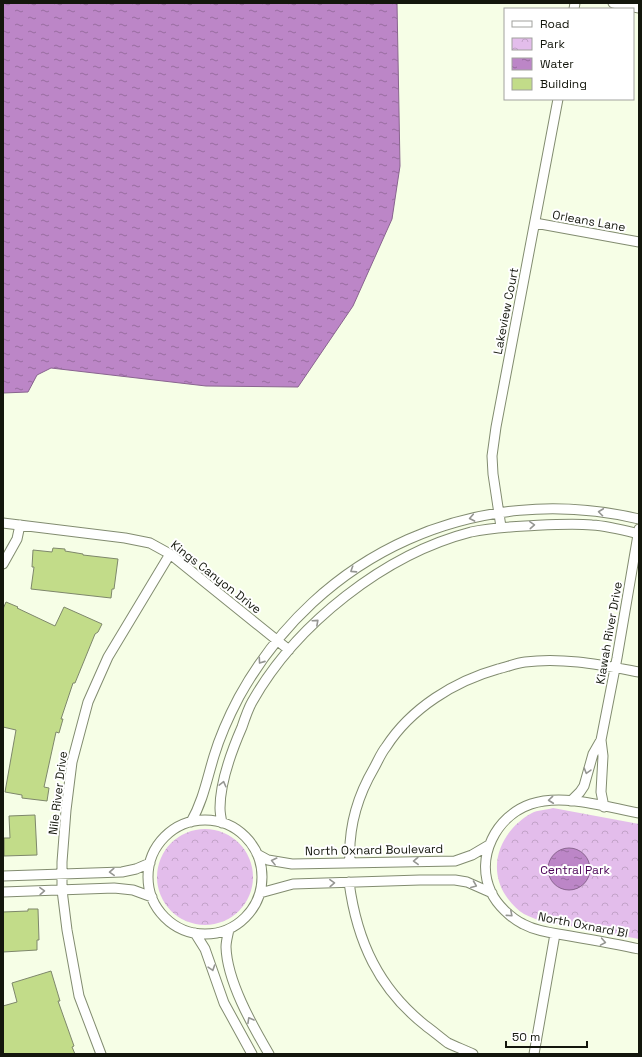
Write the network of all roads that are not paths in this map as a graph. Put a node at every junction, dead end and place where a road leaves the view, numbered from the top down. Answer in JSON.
{"nodes":[{"id":1,"x":613,"y":3,"type":"edge"},
{"id":2,"x":639,"y":8,"type":"edge"},
{"id":3,"x":558,"y":100,"type":"edge"},
{"id":4,"x":535,"y":223,"type":"junction"},
{"id":5,"x":639,"y":242,"type":"edge"},
{"id":6,"x":498,"y":513,"type":"junction"},
{"id":7,"x":639,"y":519,"type":"edge"},
{"id":8,"x":3,"y":523,"type":"edge"},
{"id":9,"x":20,"y":525,"type":"junction"},
{"id":10,"x":501,"y":527,"type":"junction"},
{"id":11,"x":639,"y":532,"type":"edge"},
{"id":12,"x":170,"y":554,"type":"junction"},
{"id":13,"x":3,"y":564,"type":"edge"},
{"id":14,"x":276,"y":640,"type":"junction"},
{"id":15,"x":289,"y":650,"type":"junction"},
{"id":16,"x":615,"y":668,"type":"junction"},
{"id":17,"x":639,"y":672,"type":"edge"},
{"id":18,"x":601,"y":740,"type":"junction"},
{"id":19,"x":571,"y":800,"type":"junction"},
{"id":20,"x":604,"y":807,"type":"junction"},
{"id":21,"x":639,"y":814,"type":"edge"},
{"id":22,"x":191,"y":822,"type":"junction"},
{"id":23,"x":222,"y":823,"type":"junction"},
{"id":24,"x":489,"y":845,"type":"junction"},
{"id":25,"x":257,"y":854,"type":"junction"},
{"id":26,"x":150,"y":863,"type":"junction"},
{"id":27,"x":350,"y":863,"type":"junction"},
{"id":28,"x":62,"y":874,"type":"junction"},
{"id":29,"x":3,"y":876,"type":"edge"},
{"id":30,"x":349,"y":882,"type":"junction"},
{"id":31,"x":62,"y":890,"type":"junction"},
{"id":32,"x":3,"y":892,"type":"edge"},
{"id":33,"x":260,"y":893,"type":"junction"},
{"id":34,"x":492,"y":893,"type":"junction"},
{"id":35,"x":152,"y":897,"type":"junction"},
{"id":36,"x":229,"y":929,"type":"junction"},
{"id":37,"x":195,"y":933,"type":"junction"},
{"id":38,"x":555,"y":934,"type":"junction"},
{"id":39,"x":639,"y":948,"type":"edge"},
{"id":40,"x":101,"y":1054,"type":"edge"},
{"id":41,"x":252,"y":1054,"type":"edge"},
{"id":42,"x":269,"y":1054,"type":"edge"},
{"id":43,"x":474,"y":1054,"type":"edge"},
{"id":44,"x":534,"y":1054,"type":"edge"}],
"edges":[{"from":1,"to":2,"type":"street"},
{"from":3,"to":4,"type":"street","name":"Lakeview Court"},
{"from":4,"to":5,"type":"street","name":"Orleans Lane"},
{"from":4,"to":6,"type":"street","name":"Lakeview Court"},
{"from":7,"to":6,"type":"street","one_way":true},
{"from":6,"to":10,"type":"street","name":"Lakeview Court"},
{"from":6,"to":14,"type":"street","one_way":true},
{"from":8,"to":9,"type":"street","name":"Kings Canyon Drive"},
{"from":9,"to":12,"type":"street","name":"Kings Canyon Drive"},
{"from":9,"to":13,"type":"street"},
{"from":10,"to":11,"type":"street","one_way":true},
{"from":15,"to":10,"type":"street","one_way":true},
{"from":11,"to":16,"type":"street","name":"Kiawah River Drive"},
{"from":12,"to":14,"type":"street","name":"Kings Canyon Drive"},
{"from":12,"to":28,"type":"street","name":"Nile River Drive"},
{"from":14,"to":15,"type":"street","name":"Kings Canyon Drive"},
{"from":14,"to":22,"type":"street","one_way":true},
{"from":23,"to":15,"type":"street","one_way":true},
{"from":16,"to":17,"type":"street"},
{"from":16,"to":18,"type":"street","name":"Kiawah River Drive"},
{"from":16,"to":27,"type":"street"},
{"from":18,"to":19,"type":"street","name":"Kiawah River Drive","one_way":true},
{"from":18,"to":20,"type":"street","name":"Kiawah River Drive"},
{"from":19,"to":20,"type":"street","name":"North Oxnard Bl"},
{"from":19,"to":24,"type":"street","name":"North Oxnard Bl","one_way":true},
{"from":20,"to":21,"type":"street","name":"North Oxnard Bl"},
{"from":22,"to":23,"type":"street"},
{"from":22,"to":26,"type":"street"},
{"from":23,"to":25,"type":"street"},
{"from":24,"to":27,"type":"street","name":"North Oxnard Boulevard","one_way":true},
{"from":24,"to":34,"type":"street","name":"North Oxnard Bl"},
{"from":27,"to":25,"type":"street","name":"North Oxnard Boulevard","one_way":true},
{"from":25,"to":33,"type":"street"},
{"from":26,"to":28,"type":"street","one_way":true},
{"from":26,"to":35,"type":"street"},
{"from":28,"to":29,"type":"street"},
{"from":28,"to":31,"type":"street","name":"Nile River Drive"},
{"from":33,"to":30,"type":"street","one_way":true},
{"from":30,"to":34,"type":"street","one_way":true},
{"from":30,"to":43,"type":"street"},
{"from":32,"to":31,"type":"street","one_way":true},
{"from":31,"to":35,"type":"street"},
{"from":31,"to":40,"type":"street","name":"Nile River Drive"},
{"from":33,"to":36,"type":"street"},
{"from":34,"to":38,"type":"street","name":"North Oxnard Bl","one_way":true},
{"from":35,"to":37,"type":"street"},
{"from":36,"to":37,"type":"street"},
{"from":42,"to":36,"type":"street","one_way":true},
{"from":37,"to":41,"type":"street","one_way":true},
{"from":38,"to":39,"type":"street","name":"North Oxnard Bl","one_way":true},
{"from":38,"to":44,"type":"street"}]}
